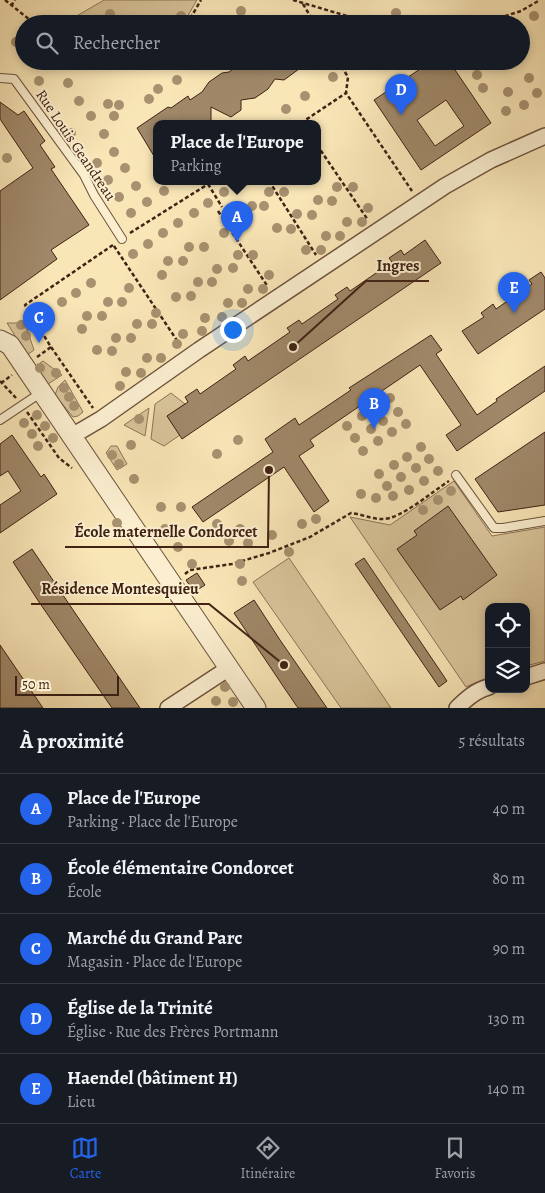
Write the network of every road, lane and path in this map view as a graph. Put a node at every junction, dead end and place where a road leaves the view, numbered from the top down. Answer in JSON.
{"nodes":[{"id":1,"x":5,"y":0,"type":"edge"},
{"id":2,"x":15,"y":0,"type":"edge"},
{"id":3,"x":201,"y":0,"type":"edge"},
{"id":4,"x":293,"y":0,"type":"edge"},
{"id":5,"x":540,"y":0,"type":"edge"},
{"id":6,"x":302,"y":3,"type":"junction"},
{"id":7,"x":11,"y":6,"type":"junction"},
{"id":8,"x":23,"y":15,"type":"edge"},
{"id":9,"x":192,"y":15,"type":"edge"},
{"id":10,"x":309,"y":15,"type":"edge"},
{"id":11,"x":343,"y":15,"type":"edge"},
{"id":12,"x":509,"y":15,"type":"edge"},
{"id":13,"x":344,"y":70,"type":"edge"},
{"id":14,"x":0,"y":78,"type":"edge"},
{"id":15,"x":346,"y":93,"type":"junction"},
{"id":16,"x":306,"y":120,"type":"edge"},
{"id":17,"x":545,"y":136,"type":"edge"},
{"id":18,"x":321,"y":151,"type":"edge"},
{"id":19,"x":206,"y":185,"type":"edge"},
{"id":20,"x":209,"y":185,"type":"edge"},
{"id":21,"x":272,"y":185,"type":"edge"},
{"id":22,"x":420,"y":203,"type":"junction"},
{"id":23,"x":222,"y":207,"type":"dead end"},
{"id":24,"x":218,"y":211,"type":"dead end"},
{"id":25,"x":370,"y":223,"type":"dead end"},
{"id":26,"x":122,"y":239,"type":"junction"},
{"id":27,"x":113,"y":245,"type":"junction"},
{"id":28,"x":318,"y":258,"type":"dead end"},
{"id":29,"x":270,"y":291,"type":"dead end"},
{"id":30,"x":0,"y":340,"type":"edge"},
{"id":31,"x":51,"y":348,"type":"junction"},
{"id":32,"x":181,"y":351,"type":"dead end"},
{"id":33,"x":34,"y":359,"type":"dead end"},
{"id":34,"x":17,"y":370,"type":"dead end"},
{"id":35,"x":1,"y":382,"type":"edge"},
{"id":36,"x":42,"y":392,"type":"junction"},
{"id":37,"x":19,"y":401,"type":"dead end"},
{"id":38,"x":26,"y":410,"type":"dead end"},
{"id":39,"x":96,"y":412,"type":"dead end"},
{"id":40,"x":0,"y":420,"type":"edge"},
{"id":41,"x":72,"y":436,"type":"junction"},
{"id":42,"x":75,"y":470,"type":"dead end"},
{"id":43,"x":456,"y":475,"type":"joint"},
{"id":44,"x":545,"y":521,"type":"edge"},
{"id":45,"x":181,"y":576,"type":"dead end"},
{"id":46,"x":228,"y":668,"type":"junction"},
{"id":47,"x":545,"y":671,"type":"edge"},
{"id":48,"x":530,"y":676,"type":"edge"},
{"id":49,"x":485,"y":688,"type":"edge"},
{"id":50,"x":168,"y":708,"type":"edge"},
{"id":51,"x":256,"y":708,"type":"edge"},
{"id":52,"x":457,"y":708,"type":"edge"}],
"edges":[{"from":1,"to":7,"type":"path"},
{"from":2,"to":7,"type":"path"},
{"from":3,"to":9,"type":"path"},
{"from":4,"to":6,"type":"path"},
{"from":5,"to":12,"type":"path"},
{"from":6,"to":10,"type":"path"},
{"from":6,"to":11,"type":"path"},
{"from":7,"to":8,"type":"path"},
{"from":13,"to":15,"type":"path"},
{"from":14,"to":26,"type":"lane","name":"Rue Louis Geandreau"},
{"from":15,"to":16,"type":"path"},
{"from":15,"to":22,"type":"path"},
{"from":17,"to":22,"type":"street"},
{"from":18,"to":25,"type":"path"},
{"from":19,"to":26,"type":"path"},
{"from":20,"to":23,"type":"path"},
{"from":21,"to":28,"type":"path"},
{"from":22,"to":41,"type":"street"},
{"from":24,"to":29,"type":"path"},
{"from":26,"to":27,"type":"path"},
{"from":27,"to":31,"type":"path"},
{"from":27,"to":32,"type":"path"},
{"from":30,"to":36,"type":"street"},
{"from":31,"to":33,"type":"path"},
{"from":31,"to":39,"type":"path"},
{"from":34,"to":35,"type":"path"},
{"from":35,"to":37,"type":"path"},
{"from":36,"to":40,"type":"lane"},
{"from":36,"to":41,"type":"street"},
{"from":38,"to":42,"type":"path"},
{"from":41,"to":46,"type":"street"},
{"from":43,"to":44,"type":"lane"},
{"from":43,"to":45,"type":"path"},
{"from":46,"to":50,"type":"street"},
{"from":46,"to":51,"type":"street"},
{"from":47,"to":48,"type":"street"},
{"from":49,"to":52,"type":"street"}]}
